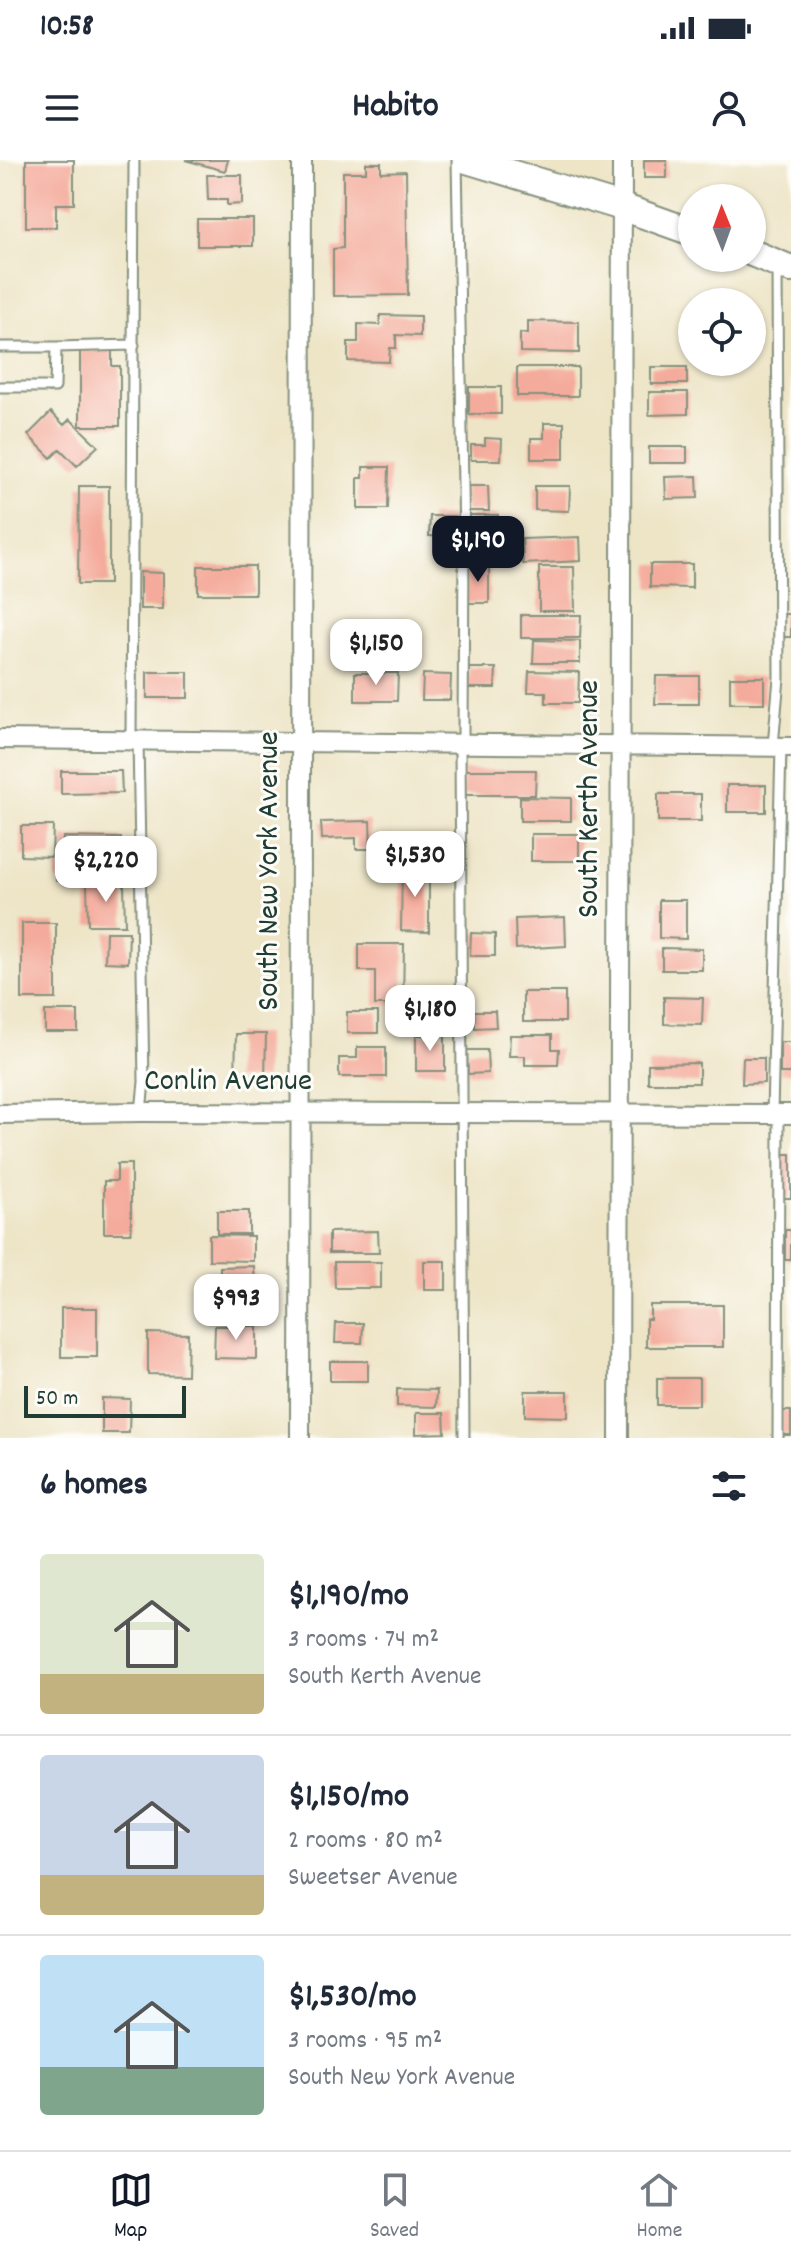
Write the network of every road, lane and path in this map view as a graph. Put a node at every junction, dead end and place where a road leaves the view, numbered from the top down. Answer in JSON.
{"nodes":[{"id":1,"x":134,"y":160,"type":"edge"},
{"id":2,"x":302,"y":160,"type":"edge"},
{"id":3,"x":457,"y":160,"type":"edge"},
{"id":4,"x":467,"y":160,"type":"edge"},
{"id":5,"x":622,"y":160,"type":"edge"},
{"id":6,"x":622,"y":207,"type":"junction"},
{"id":7,"x":678,"y":227,"type":"edge"},
{"id":8,"x":784,"y":266,"type":"edge"},
{"id":9,"x":134,"y":345,"type":"junction"},
{"id":10,"x":0,"y":347,"type":"edge"},
{"id":11,"x":56,"y":347,"type":"junction"},
{"id":12,"x":0,"y":387,"type":"edge"},
{"id":13,"x":0,"y":739,"type":"edge"},
{"id":14,"x":135,"y":739,"type":"junction"},
{"id":15,"x":302,"y":744,"type":"junction"},
{"id":16,"x":460,"y":744,"type":"junction"},
{"id":17,"x":622,"y":746,"type":"junction"},
{"id":18,"x":782,"y":747,"type":"edge"},
{"id":19,"x":141,"y":1112,"type":"junction"},
{"id":20,"x":302,"y":1113,"type":"junction"},
{"id":21,"x":0,"y":1114,"type":"edge"},
{"id":22,"x":462,"y":1114,"type":"junction"},
{"id":23,"x":620,"y":1114,"type":"junction"},
{"id":24,"x":781,"y":1114,"type":"edge"},
{"id":25,"x":300,"y":1438,"type":"edge"},
{"id":26,"x":464,"y":1438,"type":"edge"},
{"id":27,"x":619,"y":1438,"type":"edge"},
{"id":28,"x":778,"y":1438,"type":"edge"}],
"edges":[{"from":1,"to":9,"type":"lane"},
{"from":2,"to":15,"type":"street","name":"South New York Avenue"},
{"from":3,"to":16,"type":"lane"},
{"from":4,"to":6,"type":"street"},
{"from":5,"to":6,"type":"street","name":"South Kerth Avenue"},
{"from":6,"to":7,"type":"street"},
{"from":6,"to":17,"type":"street","name":"South Kerth Avenue"},
{"from":8,"to":18,"type":"lane"},
{"from":9,"to":11,"type":"lane"},
{"from":9,"to":14,"type":"lane"},
{"from":10,"to":11,"type":"lane"},
{"from":11,"to":12,"type":"lane"},
{"from":13,"to":14,"type":"street"},
{"from":14,"to":15,"type":"street"},
{"from":14,"to":19,"type":"lane"},
{"from":15,"to":16,"type":"street"},
{"from":15,"to":20,"type":"street","name":"South New York Avenue"},
{"from":16,"to":17,"type":"street"},
{"from":16,"to":22,"type":"lane"},
{"from":17,"to":18,"type":"street"},
{"from":17,"to":23,"type":"street","name":"South Kerth Avenue"},
{"from":18,"to":24,"type":"lane"},
{"from":19,"to":20,"type":"street","name":"Conlin Avenue"},
{"from":19,"to":21,"type":"street","name":"Conlin Avenue"},
{"from":20,"to":22,"type":"street","name":"Conlin Avenue"},
{"from":20,"to":25,"type":"street","name":"South New York Avenue"},
{"from":22,"to":23,"type":"street","name":"Conlin Avenue"},
{"from":22,"to":26,"type":"lane"},
{"from":23,"to":24,"type":"street","name":"Conlin Avenue"},
{"from":23,"to":27,"type":"street","name":"South Kerth Avenue"},
{"from":24,"to":28,"type":"lane"}]}
